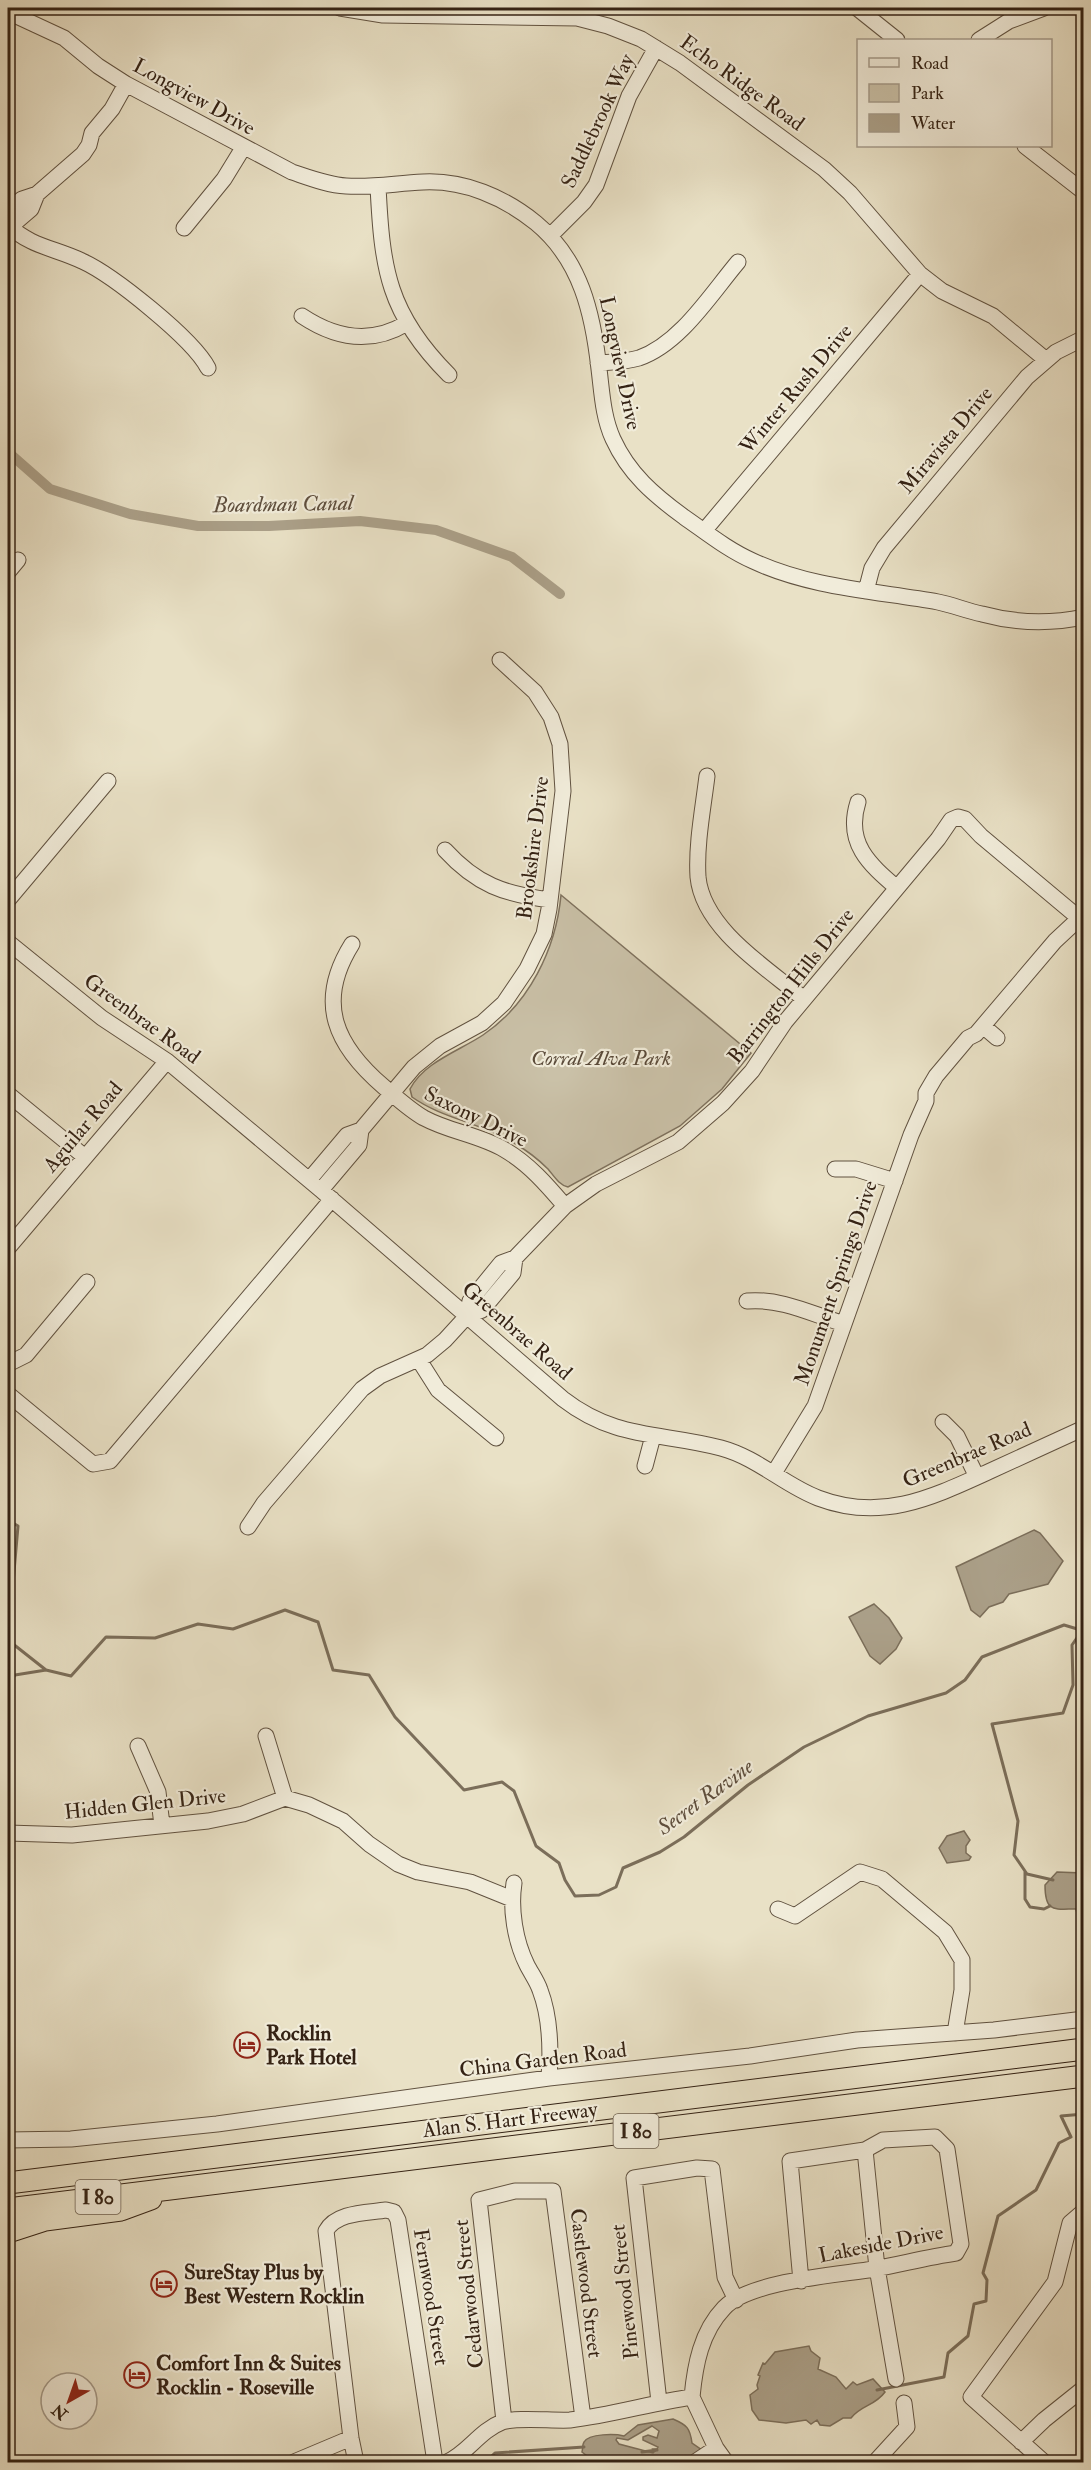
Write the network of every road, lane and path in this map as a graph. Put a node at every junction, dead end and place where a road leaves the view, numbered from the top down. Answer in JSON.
{"nodes":[{"id":1,"x":340,"y":8,"type":"edge"},
{"id":2,"x":857,"y":8,"type":"edge"},
{"id":3,"x":1044,"y":8,"type":"edge"},
{"id":4,"x":8,"y":12,"type":"edge"},
{"id":5,"x":463,"y":12,"type":"edge"},
{"id":6,"x":896,"y":39,"type":"edge"},
{"id":7,"x":980,"y":39,"type":"edge"},
{"id":8,"x":656,"y":48,"type":"junction"},
{"id":9,"x":126,"y":84,"type":"junction"},
{"id":10,"x":1026,"y":147,"type":"edge"},
{"id":11,"x":243,"y":148,"type":"junction"},
{"id":12,"x":378,"y":186,"type":"junction"},
{"id":13,"x":1083,"y":192,"type":"edge"},
{"id":14,"x":17,"y":209,"type":"edge"},
{"id":15,"x":9,"y":226,"type":"edge"},
{"id":16,"x":184,"y":228,"type":"dead end"},
{"id":17,"x":550,"y":236,"type":"junction"},
{"id":18,"x":738,"y":262,"type":"dead end"},
{"id":19,"x":920,"y":274,"type":"junction"},
{"id":20,"x":302,"y":316,"type":"dead end"},
{"id":21,"x":407,"y":323,"type":"junction"},
{"id":22,"x":1083,"y":338,"type":"edge"},
{"id":23,"x":1045,"y":359,"type":"junction"},
{"id":24,"x":598,"y":363,"type":"junction"},
{"id":25,"x":208,"y":368,"type":"dead end"},
{"id":26,"x":449,"y":375,"type":"dead end"},
{"id":27,"x":704,"y":531,"type":"junction"},
{"id":28,"x":18,"y":560,"type":"dead end"},
{"id":29,"x":8,"y":572,"type":"edge"},
{"id":30,"x":866,"y":591,"type":"junction"},
{"id":31,"x":1083,"y":617,"type":"edge"},
{"id":32,"x":500,"y":660,"type":"dead end"},
{"id":33,"x":707,"y":776,"type":"dead end"},
{"id":34,"x":108,"y":781,"type":"dead end"},
{"id":35,"x":858,"y":802,"type":"dead end"},
{"id":36,"x":445,"y":850,"type":"dead end"},
{"id":37,"x":897,"y":888,"type":"junction"},
{"id":38,"x":8,"y":900,"type":"edge"},
{"id":39,"x":550,"y":900,"type":"junction"},
{"id":40,"x":1081,"y":916,"type":"edge"},
{"id":41,"x":8,"y":942,"type":"edge"},
{"id":42,"x":352,"y":944,"type":"dead end"},
{"id":43,"x":804,"y":999,"type":"junction"},
{"id":44,"x":980,"y":1030,"type":"junction"},
{"id":45,"x":998,"y":1038,"type":"dead end"},
{"id":46,"x":167,"y":1061,"type":"junction"},
{"id":47,"x":392,"y":1093,"type":"junction"},
{"id":48,"x":8,"y":1094,"type":"edge"},
{"id":49,"x":85,"y":1157,"type":"junction"},
{"id":50,"x":835,"y":1169,"type":"dead end"},
{"id":51,"x":895,"y":1181,"type":"junction"},
{"id":52,"x":321,"y":1190,"type":"junction"},
{"id":53,"x":565,"y":1206,"type":"junction"},
{"id":54,"x":8,"y":1248,"type":"edge"},
{"id":55,"x":87,"y":1282,"type":"dead end"},
{"id":56,"x":747,"y":1301,"type":"dead end"},
{"id":57,"x":467,"y":1316,"type":"junction"},
{"id":58,"x":844,"y":1324,"type":"junction"},
{"id":59,"x":419,"y":1360,"type":"junction"},
{"id":60,"x":8,"y":1364,"type":"edge"},
{"id":61,"x":8,"y":1395,"type":"edge"},
{"id":62,"x":943,"y":1422,"type":"dead end"},
{"id":63,"x":1083,"y":1428,"type":"edge"},
{"id":64,"x":653,"y":1436,"type":"junction"},
{"id":65,"x":496,"y":1438,"type":"dead end"},
{"id":66,"x":645,"y":1466,"type":"dead end"},
{"id":67,"x":774,"y":1473,"type":"junction"},
{"id":68,"x":977,"y":1477,"type":"junction"},
{"id":69,"x":248,"y":1527,"type":"dead end"},
{"id":70,"x":266,"y":1736,"type":"dead end"},
{"id":71,"x":138,"y":1746,"type":"dead end"},
{"id":72,"x":285,"y":1798,"type":"junction"},
{"id":73,"x":162,"y":1825,"type":"junction"},
{"id":74,"x":8,"y":1833,"type":"edge"},
{"id":75,"x":514,"y":1883,"type":"dead end"},
{"id":76,"x":512,"y":1899,"type":"junction"},
{"id":77,"x":778,"y":1909,"type":"dead end"},
{"id":78,"x":1083,"y":2019,"type":"edge"},
{"id":79,"x":955,"y":2033,"type":"junction"},
{"id":80,"x":1083,"y":2049,"type":"edge"},
{"id":81,"x":1083,"y":2076,"type":"edge"},
{"id":82,"x":549,"y":2078,"type":"junction"},
{"id":83,"x":8,"y":2140,"type":"edge"},
{"id":84,"x":865,"y":2150,"type":"junction"},
{"id":85,"x":140,"y":2166,"type":"junction"},
{"id":86,"x":8,"y":2170,"type":"edge"},
{"id":87,"x":8,"y":2183,"type":"edge"},
{"id":88,"x":188,"y":2186,"type":"junction"},
{"id":89,"x":515,"y":2191,"type":"joint"},
{"id":90,"x":8,"y":2209,"type":"edge"},
{"id":91,"x":1083,"y":2211,"type":"edge"},
{"id":92,"x":8,"y":2232,"type":"edge"},
{"id":93,"x":877,"y":2268,"type":"junction"},
{"id":94,"x":801,"y":2281,"type":"junction"},
{"id":95,"x":736,"y":2300,"type":"junction"},
{"id":96,"x":896,"y":2379,"type":"dead end"},
{"id":97,"x":1083,"y":2388,"type":"edge"},
{"id":98,"x":692,"y":2397,"type":"junction"},
{"id":99,"x":659,"y":2402,"type":"junction"},
{"id":100,"x":904,"y":2403,"type":"dead end"},
{"id":101,"x":583,"y":2418,"type":"junction"},
{"id":102,"x":504,"y":2421,"type":"junction"},
{"id":103,"x":351,"y":2438,"type":"junction"},
{"id":104,"x":1021,"y":2442,"type":"junction"},
{"id":105,"x":716,"y":2448,"type":"junction"},
{"id":106,"x":294,"y":2463,"type":"edge"},
{"id":107,"x":356,"y":2463,"type":"edge"},
{"id":108,"x":435,"y":2463,"type":"edge"},
{"id":109,"x":447,"y":2463,"type":"edge"},
{"id":110,"x":695,"y":2463,"type":"edge"},
{"id":111,"x":726,"y":2463,"type":"edge"},
{"id":112,"x":874,"y":2463,"type":"edge"},
{"id":113,"x":1044,"y":2463,"type":"edge"}],
"edges":[{"from":1,"to":5,"type":"street","name":"Echo Ridge Road"},
{"from":2,"to":6,"type":"street"},
{"from":3,"to":7,"type":"street"},
{"from":4,"to":9,"type":"street","name":"Longview Drive"},
{"from":5,"to":8,"type":"street","name":"Echo Ridge Road"},
{"from":8,"to":17,"type":"street","name":"Saddlebrook Way"},
{"from":8,"to":19,"type":"street","name":"Echo Ridge Road"},
{"from":9,"to":11,"type":"street","name":"Longview Drive"},
{"from":9,"to":14,"type":"street"},
{"from":10,"to":13,"type":"street"},
{"from":11,"to":12,"type":"street","name":"Longview Drive"},
{"from":11,"to":16,"type":"street"},
{"from":12,"to":17,"type":"street","name":"Longview Drive"},
{"from":12,"to":21,"type":"street"},
{"from":14,"to":15,"type":"street"},
{"from":15,"to":25,"type":"street"},
{"from":17,"to":24,"type":"street","name":"Longview Drive"},
{"from":18,"to":24,"type":"street"},
{"from":19,"to":23,"type":"street","name":"Echo Ridge Road"},
{"from":19,"to":27,"type":"street","name":"Winter Rush Drive"},
{"from":20,"to":21,"type":"street"},
{"from":21,"to":26,"type":"street"},
{"from":22,"to":23,"type":"street","name":"Miravista Drive"},
{"from":23,"to":30,"type":"street","name":"Miravista Drive"},
{"from":24,"to":27,"type":"street","name":"Longview Drive"},
{"from":27,"to":30,"type":"street","name":"Longview Drive"},
{"from":28,"to":29,"type":"street"},
{"from":30,"to":31,"type":"street","name":"Longview Drive"},
{"from":32,"to":39,"type":"street","name":"Brookshire Drive"},
{"from":33,"to":43,"type":"street"},
{"from":34,"to":38,"type":"street"},
{"from":35,"to":37,"type":"street"},
{"from":36,"to":39,"type":"street"},
{"from":37,"to":40,"type":"street","name":"Barrington Hills Drive"},
{"from":37,"to":43,"type":"street","name":"Barrington Hills Drive"},
{"from":39,"to":47,"type":"street","name":"Brookshire Drive"},
{"from":40,"to":44,"type":"street","name":"Monument Springs Drive"},
{"from":41,"to":46,"type":"street","name":"Greenbrae Road"},
{"from":42,"to":47,"type":"street","name":"Saxony Drive"},
{"from":43,"to":53,"type":"street","name":"Barrington Hills Drive"},
{"from":44,"to":45,"type":"street"},
{"from":44,"to":51,"type":"street","name":"Monument Springs Drive"},
{"from":46,"to":49,"type":"street","name":"Aguilar Road"},
{"from":46,"to":52,"type":"street","name":"Greenbrae Road"},
{"from":47,"to":52,"type":"street","name":"Brookshire Drive"},
{"from":47,"to":53,"type":"street","name":"Saxony Drive"},
{"from":48,"to":49,"type":"street"},
{"from":49,"to":54,"type":"street","name":"Aguilar Road"},
{"from":50,"to":51,"type":"street"},
{"from":51,"to":58,"type":"street","name":"Monument Springs Drive"},
{"from":52,"to":57,"type":"street","name":"Greenbrae Road"},
{"from":52,"to":61,"type":"street","name":"Brookshire Drive"},
{"from":53,"to":57,"type":"street","name":"Barrington Hills Drive"},
{"from":55,"to":60,"type":"street"},
{"from":56,"to":58,"type":"street"},
{"from":57,"to":59,"type":"street","name":"Barrington Hills Drive"},
{"from":57,"to":64,"type":"street","name":"Greenbrae Road"},
{"from":58,"to":67,"type":"street","name":"Monument Springs Drive"},
{"from":59,"to":65,"type":"street"},
{"from":59,"to":69,"type":"street","name":"Barrington Hills Drive"},
{"from":62,"to":68,"type":"street"},
{"from":63,"to":68,"type":"street","name":"Greenbrae Road"},
{"from":64,"to":66,"type":"street"},
{"from":64,"to":67,"type":"street","name":"Greenbrae Road"},
{"from":67,"to":68,"type":"street","name":"Greenbrae Road"},
{"from":70,"to":72,"type":"street"},
{"from":71,"to":73,"type":"street"},
{"from":72,"to":73,"type":"street","name":"Hidden Glen Drive"},
{"from":72,"to":76,"type":"street"},
{"from":73,"to":74,"type":"street","name":"Hidden Glen Drive"},
{"from":75,"to":76,"type":"street"},
{"from":76,"to":82,"type":"street"},
{"from":77,"to":79,"type":"street"},
{"from":78,"to":79,"type":"street","name":"China Garden Road"},
{"from":79,"to":82,"type":"street","name":"China Garden Road"},
{"from":80,"to":85,"type":"highway","name":"Alan S. Hart Freeway","number":"I 80"},
{"from":81,"to":88,"type":"highway","name":"Alan S. Hart Freeway","number":"I 80"},
{"from":82,"to":83,"type":"street","name":"China Garden Road"},
{"from":84,"to":93,"type":"street"},
{"from":84,"to":93,"type":"street","name":"Lakeside Drive"},
{"from":84,"to":94,"type":"street"},
{"from":85,"to":86,"type":"highway"},
{"from":85,"to":87,"type":"highway","name":"Alan S. Hart Freeway","number":"I 80"},
{"from":88,"to":90,"type":"highway","name":"Alan S. Hart Freeway","number":"I 80"},
{"from":88,"to":92,"type":"highway"},
{"from":89,"to":101,"type":"street","name":"Castlewood Street"},
{"from":89,"to":102,"type":"street","name":"Cedarwood Street"},
{"from":91,"to":104,"type":"street"},
{"from":93,"to":94,"type":"street","name":"Lakeside Drive"},
{"from":93,"to":96,"type":"street"},
{"from":94,"to":95,"type":"street","name":"Lakeside Drive"},
{"from":95,"to":98,"type":"street","name":"Lakeside Drive"},
{"from":95,"to":99,"type":"street","name":"Pinewood Street"},
{"from":97,"to":104,"type":"street"},
{"from":98,"to":99,"type":"street"},
{"from":98,"to":105,"type":"street"},
{"from":99,"to":101,"type":"street"},
{"from":100,"to":112,"type":"street"},
{"from":101,"to":102,"type":"street"},
{"from":102,"to":109,"type":"street"},
{"from":103,"to":106,"type":"street"},
{"from":103,"to":107,"type":"street"},
{"from":103,"to":108,"type":"street","name":"Fernwood Street"},
{"from":104,"to":113,"type":"street"},
{"from":105,"to":110,"type":"street"},
{"from":105,"to":111,"type":"street"}]}
